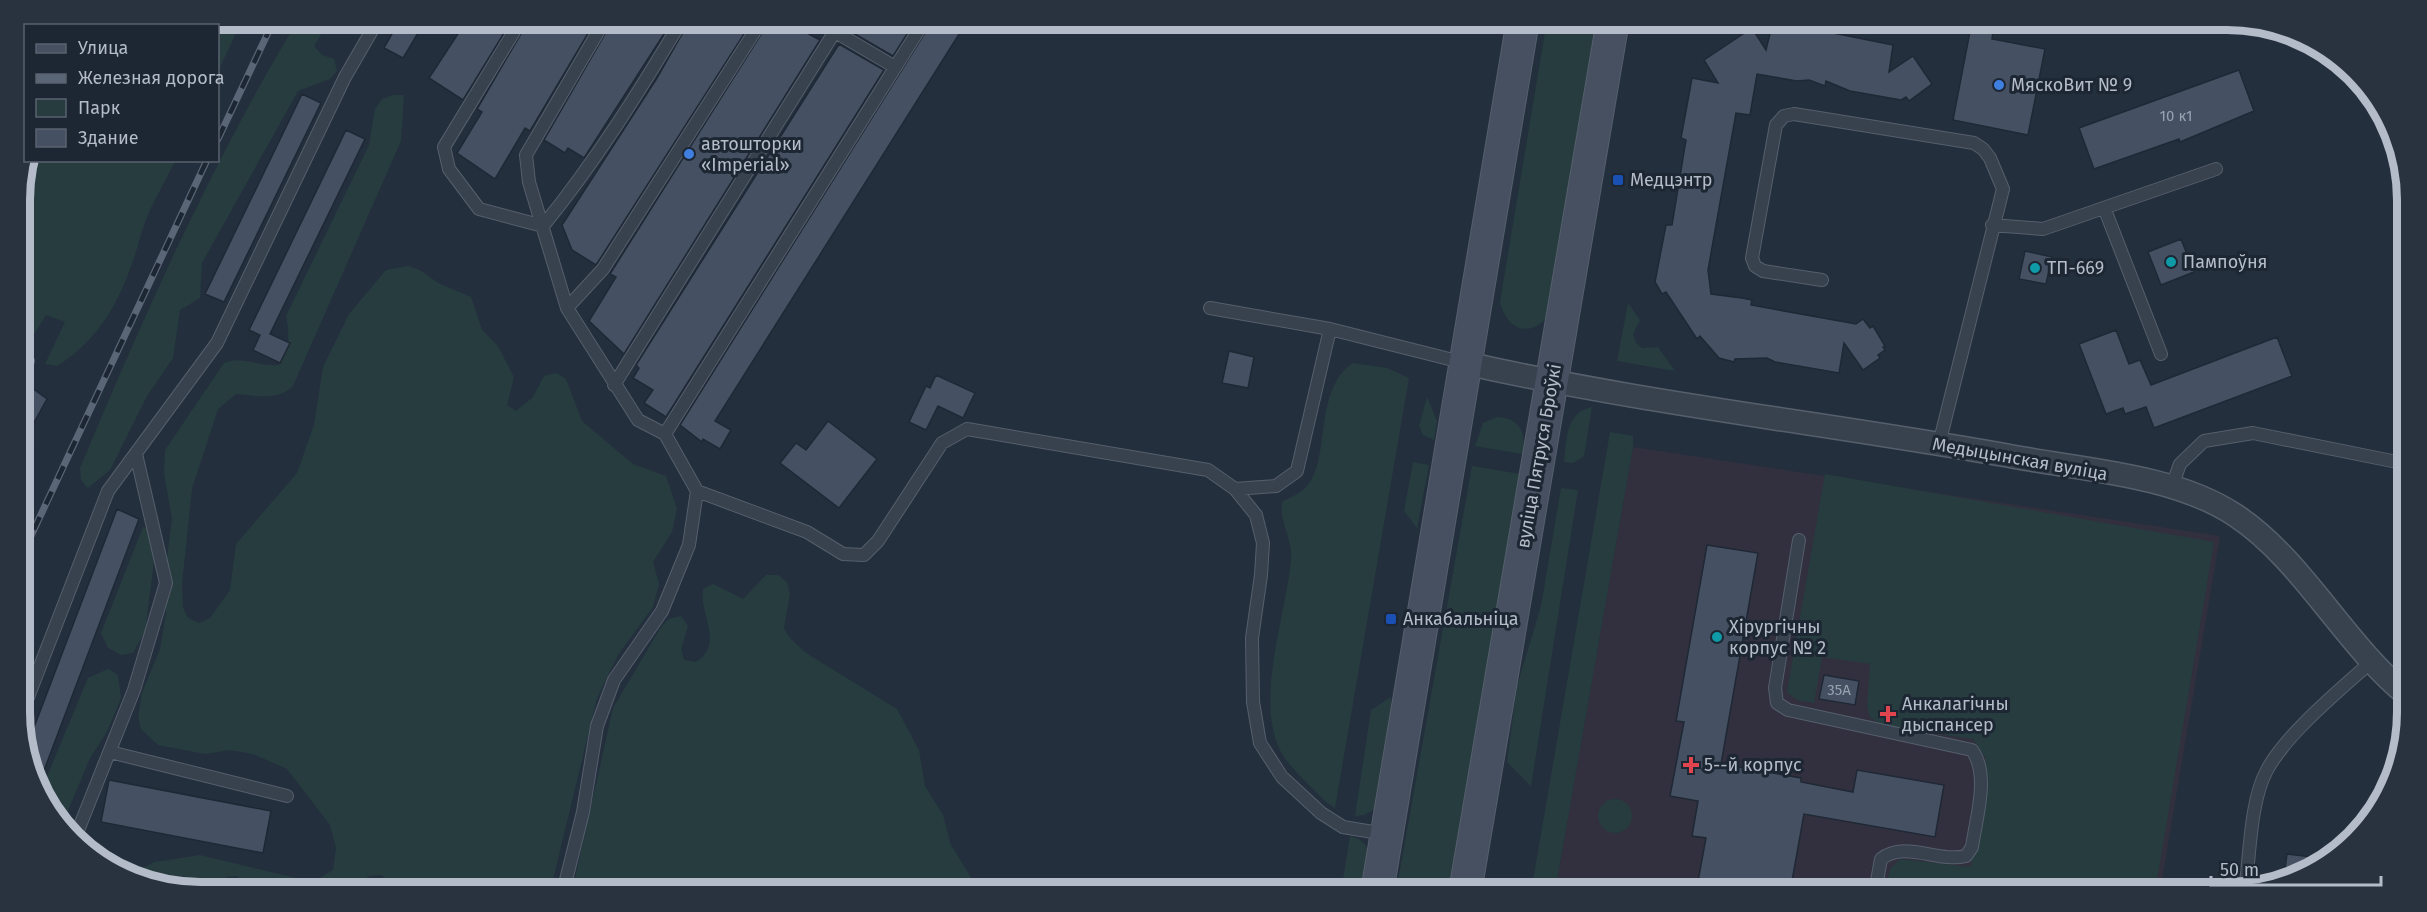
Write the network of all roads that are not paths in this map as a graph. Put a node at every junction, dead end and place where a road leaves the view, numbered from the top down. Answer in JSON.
{"nodes":[{"id":1,"x":372,"y":30,"type":"edge"},
{"id":2,"x":515,"y":30,"type":"edge"},
{"id":3,"x":599,"y":30,"type":"edge"},
{"id":4,"x":676,"y":30,"type":"edge"},
{"id":5,"x":756,"y":30,"type":"edge"},
{"id":6,"x":831,"y":30,"type":"edge"},
{"id":7,"x":919,"y":30,"type":"edge"},
{"id":8,"x":1521,"y":30,"type":"edge"},
{"id":9,"x":1611,"y":30,"type":"edge"},
{"id":10,"x":834,"y":32,"type":"junction"},
{"id":11,"x":895,"y":67,"type":"junction"},
{"id":12,"x":2216,"y":169,"type":"dead end"},
{"id":13,"x":2105,"y":210,"type":"junction"},
{"id":14,"x":1992,"y":225,"type":"junction"},
{"id":15,"x":543,"y":226,"type":"junction"},
{"id":16,"x":1822,"y":280,"type":"dead end"},
{"id":17,"x":567,"y":308,"type":"junction"},
{"id":18,"x":1210,"y":308,"type":"dead end"},
{"id":19,"x":1330,"y":329,"type":"junction"},
{"id":20,"x":2161,"y":354,"type":"dead end"},
{"id":21,"x":1465,"y":363,"type":"junction"},
{"id":22,"x":1552,"y":383,"type":"junction"},
{"id":23,"x":614,"y":385,"type":"junction"},
{"id":24,"x":665,"y":434,"type":"junction"},
{"id":25,"x":1940,"y":444,"type":"junction"},
{"id":26,"x":136,"y":454,"type":"junction"},
{"id":27,"x":2397,"y":462,"type":"edge"},
{"id":28,"x":2172,"y":486,"type":"junction"},
{"id":29,"x":1235,"y":489,"type":"junction"},
{"id":30,"x":697,"y":491,"type":"junction"},
{"id":31,"x":1799,"y":540,"type":"dead end"},
{"id":32,"x":2372,"y":661,"type":"junction"},
{"id":33,"x":2397,"y":685,"type":"edge"},
{"id":34,"x":30,"y":692,"type":"edge"},
{"id":35,"x":110,"y":752,"type":"junction"},
{"id":36,"x":287,"y":796,"type":"dead end"},
{"id":37,"x":78,"y":830,"type":"edge"},
{"id":38,"x":1386,"y":834,"type":"junction"},
{"id":39,"x":2246,"y":881,"type":"edge"},
{"id":40,"x":566,"y":882,"type":"edge"},
{"id":41,"x":1379,"y":882,"type":"edge"},
{"id":42,"x":1468,"y":882,"type":"edge"},
{"id":43,"x":1877,"y":882,"type":"edge"}],
"edges":[{"from":1,"to":26,"type":"lane"},
{"from":2,"to":15,"type":"lane"},
{"from":3,"to":15,"type":"lane"},
{"from":4,"to":15,"type":"lane"},
{"from":5,"to":17,"type":"lane"},
{"from":6,"to":10,"type":"lane"},
{"from":7,"to":11,"type":"lane"},
{"from":8,"to":21,"type":"main road"},
{"from":9,"to":22,"type":"main road","name":"вуліца Пятруся Броўкі"},
{"from":10,"to":11,"type":"lane"},
{"from":10,"to":23,"type":"lane"},
{"from":11,"to":24,"type":"lane"},
{"from":12,"to":13,"type":"lane"},
{"from":13,"to":14,"type":"lane"},
{"from":13,"to":20,"type":"lane"},
{"from":14,"to":16,"type":"lane"},
{"from":14,"to":25,"type":"lane"},
{"from":15,"to":17,"type":"lane"},
{"from":17,"to":23,"type":"lane"},
{"from":18,"to":19,"type":"lane"},
{"from":19,"to":21,"type":"lane"},
{"from":19,"to":29,"type":"lane"},
{"from":21,"to":22,"type":"street","name":"Медыцынская вуліца"},
{"from":21,"to":38,"type":"main road"},
{"from":22,"to":25,"type":"street","name":"Медыцынская вуліца"},
{"from":22,"to":42,"type":"main road","name":"вуліца Пятруся Броўкі"},
{"from":23,"to":24,"type":"lane"},
{"from":24,"to":30,"type":"lane"},
{"from":25,"to":28,"type":"street","name":"Медыцынская вуліца"},
{"from":26,"to":34,"type":"lane"},
{"from":26,"to":35,"type":"lane"},
{"from":27,"to":28,"type":"lane"},
{"from":28,"to":32,"type":"street","name":"Медыцынская вуліца"},
{"from":29,"to":30,"type":"lane"},
{"from":29,"to":38,"type":"lane"},
{"from":30,"to":40,"type":"lane"},
{"from":31,"to":43,"type":"lane"},
{"from":32,"to":33,"type":"street","name":"Медыцынская вуліца"},
{"from":32,"to":39,"type":"lane"},
{"from":35,"to":36,"type":"lane"},
{"from":35,"to":37,"type":"lane"},
{"from":38,"to":41,"type":"main road"}]}
